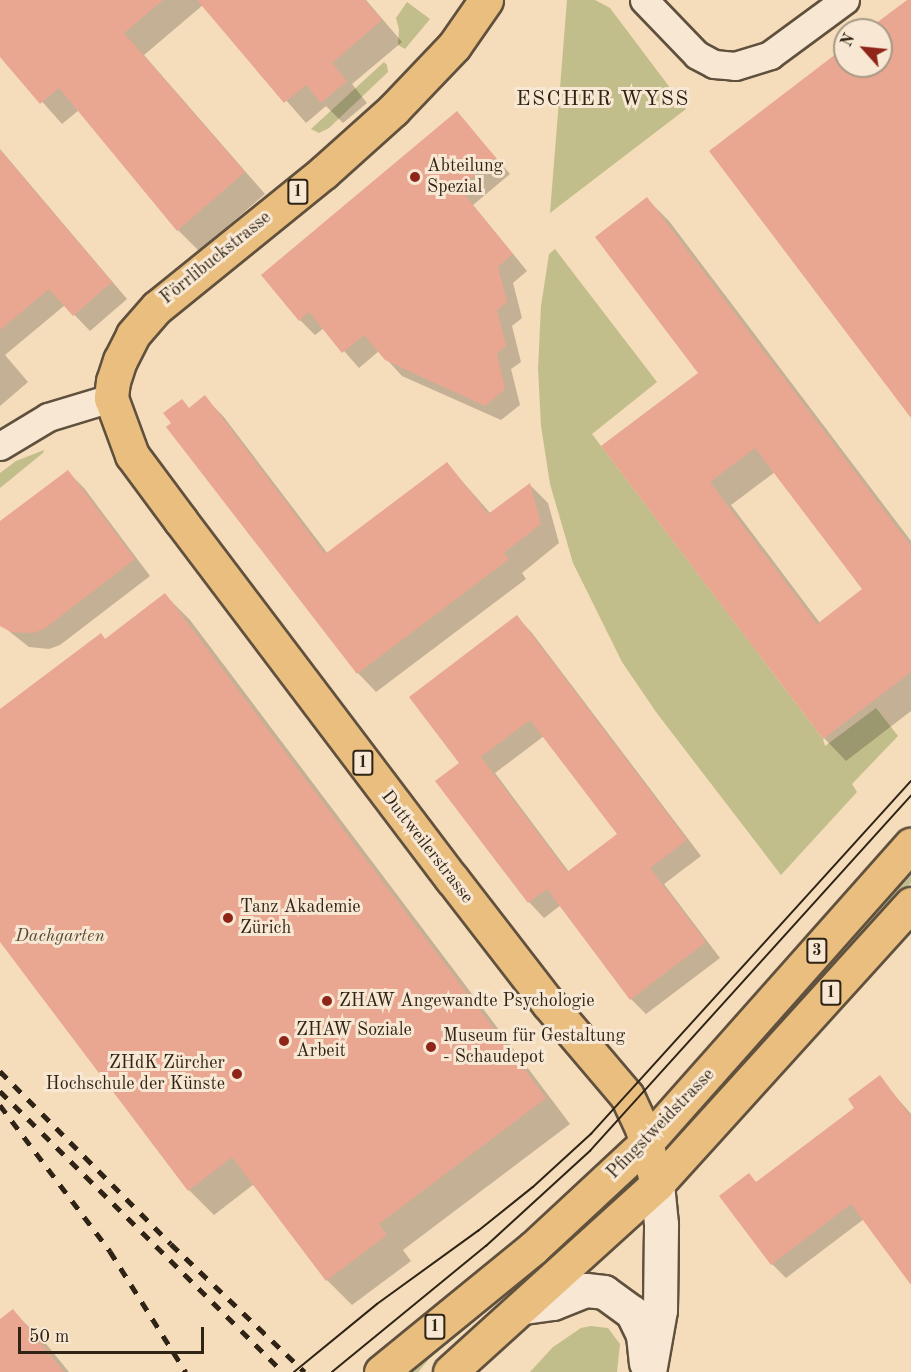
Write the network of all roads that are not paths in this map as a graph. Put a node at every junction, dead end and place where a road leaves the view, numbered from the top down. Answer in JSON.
{"nodes":[{"id":1,"x":486,"y":0,"type":"edge"},
{"id":2,"x":644,"y":0,"type":"edge"},
{"id":3,"x":845,"y":0,"type":"edge"},
{"id":4,"x":111,"y":398,"type":"junction"},
{"id":5,"x":0,"y":446,"type":"edge"},
{"id":6,"x":911,"y":845,"type":"edge"},
{"id":7,"x":911,"y":904,"type":"edge"},
{"id":8,"x":646,"y":1143,"type":"junction"},
{"id":9,"x":657,"y":1184,"type":"junction"},
{"id":10,"x":524,"y":1307,"type":"junction"},
{"id":11,"x":381,"y":1372,"type":"edge"},
{"id":12,"x":450,"y":1372,"type":"edge"},
{"id":13,"x":647,"y":1372,"type":"edge"}],
"edges":[{"from":1,"to":4,"type":"main road","name":"Förrlibuckstrasse","number":"1"},
{"from":2,"to":3,"type":"street"},
{"from":4,"to":5,"type":"street"},
{"from":4,"to":8,"type":"main road","name":"Duttweilerstrasse","number":"1"},
{"from":6,"to":8,"type":"main road","name":"Pfingstweidstrasse","number":"3"},
{"from":7,"to":9,"type":"main road","name":"Pfingstweidstrasse","number":"1"},
{"from":8,"to":9,"type":"main road","name":"Duttweilerstrasse"},
{"from":8,"to":11,"type":"main road","name":"Pfingstweidstrasse","number":"1"},
{"from":9,"to":10,"type":"main road","name":"Pfingstweidstrasse","number":"1"},
{"from":9,"to":13,"type":"street"},
{"from":10,"to":12,"type":"main road","name":"Pfingstweidstrasse","number":"1"},
{"from":10,"to":13,"type":"street"}]}
